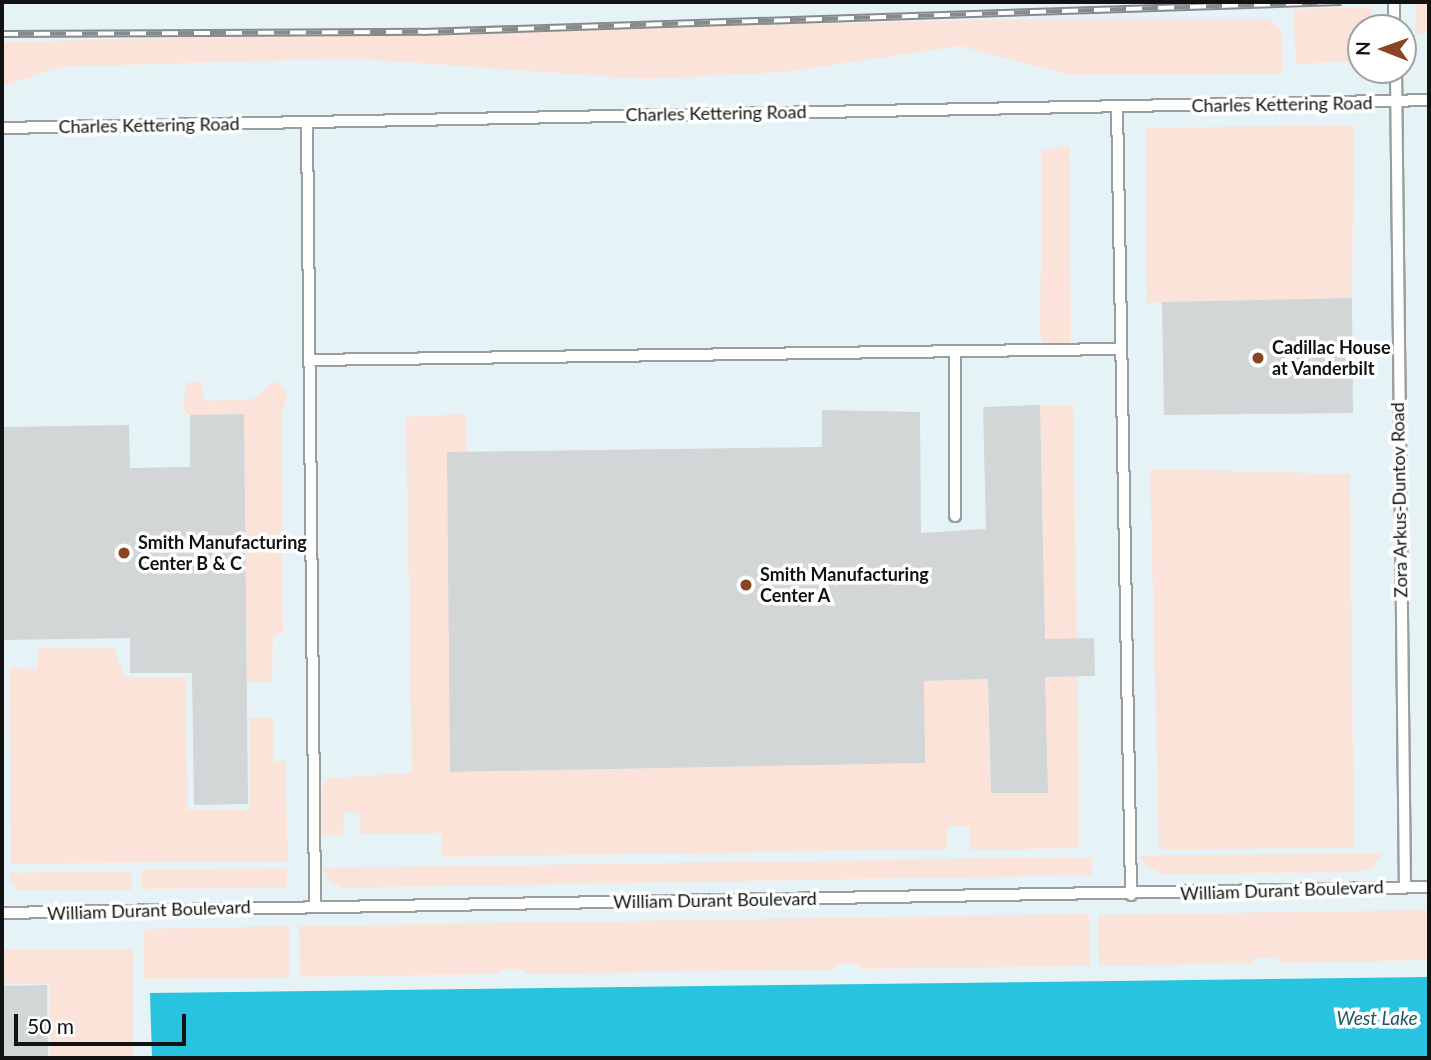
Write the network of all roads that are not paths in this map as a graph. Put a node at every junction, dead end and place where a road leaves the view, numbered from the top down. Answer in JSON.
{"nodes":[{"id":1,"x":1396,"y":84,"type":"edge"},
{"id":2,"x":1429,"y":100,"type":"edge"},
{"id":3,"x":1397,"y":103,"type":"junction"},
{"id":4,"x":1117,"y":106,"type":"junction"},
{"id":5,"x":307,"y":122,"type":"junction"},
{"id":6,"x":2,"y":128,"type":"edge"},
{"id":7,"x":1121,"y":349,"type":"junction"},
{"id":8,"x":955,"y":354,"type":"junction"},
{"id":9,"x":309,"y":360,"type":"junction"},
{"id":10,"x":955,"y":516,"type":"dead end"},
{"id":11,"x":1405,"y":887,"type":"junction"},
{"id":12,"x":1429,"y":887,"type":"edge"},
{"id":13,"x":1131,"y":895,"type":"junction"},
{"id":14,"x":314,"y":905,"type":"junction"},
{"id":15,"x":2,"y":913,"type":"edge"}],
"edges":[{"from":1,"to":3,"type":"lane","name":"Zora Arkus-Duntov Road"},
{"from":2,"to":3,"type":"lane","name":"Charles Kettering Road"},
{"from":3,"to":4,"type":"lane","name":"Charles Kettering Road"},
{"from":3,"to":11,"type":"lane","name":"Zora Arkus-Duntov Road"},
{"from":4,"to":5,"type":"lane","name":"Charles Kettering Road"},
{"from":4,"to":7,"type":"lane"},
{"from":5,"to":6,"type":"lane","name":"Charles Kettering Road"},
{"from":5,"to":9,"type":"lane"},
{"from":7,"to":8,"type":"lane"},
{"from":7,"to":13,"type":"lane"},
{"from":8,"to":9,"type":"lane"},
{"from":8,"to":10,"type":"lane"},
{"from":9,"to":14,"type":"lane"},
{"from":11,"to":12,"type":"lane","name":"William Durant Boulevard"},
{"from":11,"to":13,"type":"lane","name":"William Durant Boulevard"},
{"from":13,"to":14,"type":"lane","name":"William Durant Boulevard"},
{"from":14,"to":15,"type":"lane","name":"William Durant Boulevard"}]}
